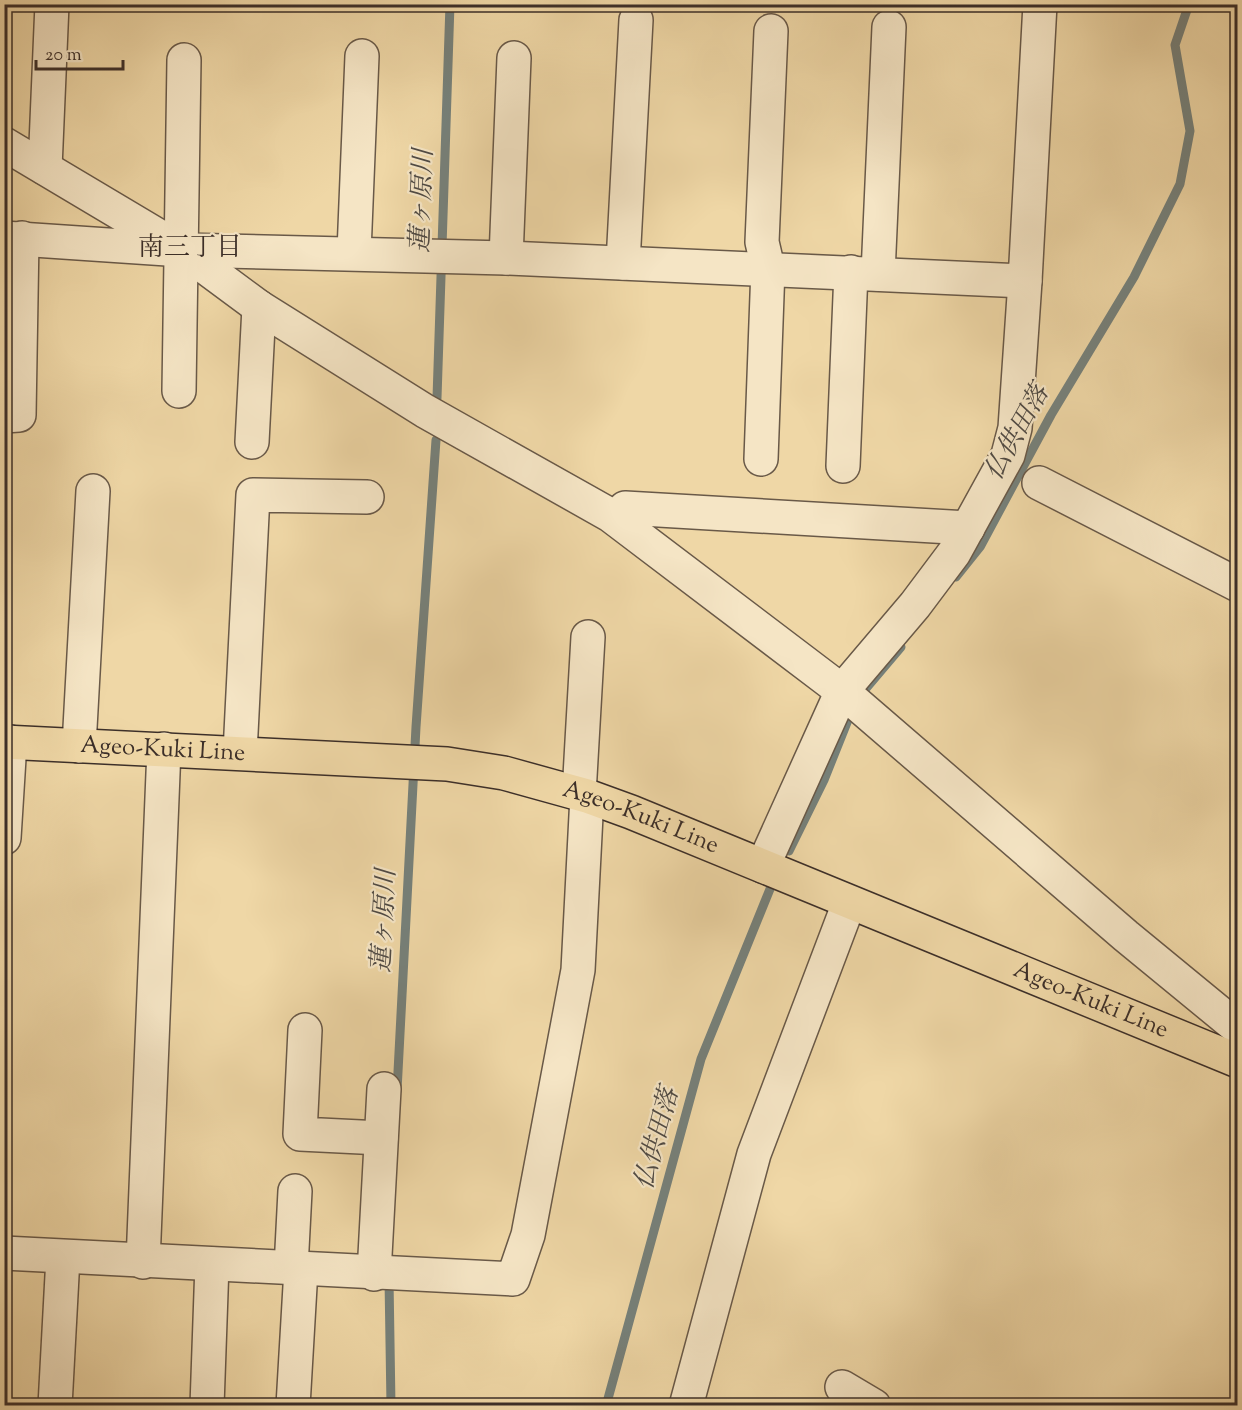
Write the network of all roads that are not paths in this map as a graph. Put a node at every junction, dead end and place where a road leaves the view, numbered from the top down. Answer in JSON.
{"nodes":[{"id":1,"x":52,"y":4,"type":"edge"},
{"id":2,"x":1040,"y":4,"type":"edge"},
{"id":3,"x":636,"y":20,"type":"dead end"},
{"id":4,"x":889,"y":27,"type":"dead end"},
{"id":5,"x":771,"y":31,"type":"dead end"},
{"id":6,"x":362,"y":56,"type":"dead end"},
{"id":7,"x":514,"y":58,"type":"dead end"},
{"id":8,"x":184,"y":60,"type":"dead end"},
{"id":9,"x":4,"y":144,"type":"edge"},
{"id":10,"x":45,"y":168,"type":"junction"},
{"id":11,"x":13,"y":238,"type":"edge"},
{"id":12,"x":182,"y":250,"type":"junction"},
{"id":13,"x":354,"y":252,"type":"junction"},
{"id":14,"x":506,"y":258,"type":"junction"},
{"id":15,"x":623,"y":263,"type":"junction"},
{"id":16,"x":768,"y":268,"type":"junction"},
{"id":17,"x":865,"y":273,"type":"junction"},
{"id":18,"x":1025,"y":281,"type":"junction"},
{"id":19,"x":259,"y":306,"type":"junction"},
{"id":20,"x":179,"y":390,"type":"dead end"},
{"id":21,"x":4,"y":416,"type":"edge"},
{"id":22,"x":252,"y":442,"type":"dead end"},
{"id":23,"x":761,"y":459,"type":"dead end"},
{"id":24,"x":843,"y":466,"type":"dead end"},
{"id":25,"x":1039,"y":483,"type":"dead end"},
{"id":26,"x":93,"y":490,"type":"dead end"},
{"id":27,"x":367,"y":497,"type":"dead end"},
{"id":28,"x":625,"y":508,"type":"dead end"},
{"id":29,"x":968,"y":528,"type":"junction"},
{"id":30,"x":1238,"y":585,"type":"edge"},
{"id":31,"x":588,"y":637,"type":"dead end"},
{"id":32,"x":851,"y":699,"type":"junction"},
{"id":33,"x":7,"y":742,"type":"edge"},
{"id":34,"x":80,"y":746,"type":"junction"},
{"id":35,"x":165,"y":749,"type":"junction"},
{"id":36,"x":240,"y":753,"type":"junction"},
{"id":37,"x":583,"y":795,"type":"junction"},
{"id":38,"x":4,"y":838,"type":"edge"},
{"id":39,"x":763,"y":866,"type":"junction"},
{"id":40,"x":849,"y":903,"type":"junction"},
{"id":41,"x":1238,"y":1028,"type":"edge"},
{"id":42,"x":305,"y":1030,"type":"dead end"},
{"id":43,"x":1238,"y":1061,"type":"edge"},
{"id":44,"x":384,"y":1089,"type":"dead end"},
{"id":45,"x":381,"y":1138,"type":"junction"},
{"id":46,"x":295,"y":1191,"type":"dead end"},
{"id":47,"x":4,"y":1253,"type":"edge"},
{"id":48,"x":63,"y":1257,"type":"junction"},
{"id":49,"x":142,"y":1262,"type":"junction"},
{"id":50,"x":212,"y":1264,"type":"junction"},
{"id":51,"x":296,"y":1268,"type":"junction"},
{"id":52,"x":374,"y":1274,"type":"junction"},
{"id":53,"x":842,"y":1387,"type":"dead end"},
{"id":54,"x":55,"y":1406,"type":"edge"},
{"id":55,"x":207,"y":1406,"type":"edge"},
{"id":56,"x":293,"y":1406,"type":"edge"},
{"id":57,"x":686,"y":1406,"type":"edge"},
{"id":58,"x":874,"y":1406,"type":"edge"}],
"edges":[{"from":1,"to":10,"type":"street"},
{"from":2,"to":18,"type":"street"},
{"from":3,"to":15,"type":"street"},
{"from":4,"to":17,"type":"street"},
{"from":5,"to":16,"type":"street"},
{"from":6,"to":13,"type":"street"},
{"from":7,"to":14,"type":"street"},
{"from":8,"to":12,"type":"street"},
{"from":9,"to":10,"type":"street"},
{"from":10,"to":12,"type":"street"},
{"from":11,"to":12,"type":"street"},
{"from":11,"to":21,"type":"street"},
{"from":12,"to":13,"type":"street"},
{"from":12,"to":19,"type":"street"},
{"from":12,"to":20,"type":"street"},
{"from":13,"to":14,"type":"street"},
{"from":14,"to":15,"type":"street"},
{"from":15,"to":16,"type":"street"},
{"from":16,"to":17,"type":"street"},
{"from":16,"to":23,"type":"street"},
{"from":17,"to":18,"type":"street"},
{"from":17,"to":24,"type":"street"},
{"from":18,"to":29,"type":"street"},
{"from":19,"to":22,"type":"street"},
{"from":19,"to":32,"type":"street"},
{"from":25,"to":30,"type":"street"},
{"from":26,"to":34,"type":"street"},
{"from":27,"to":36,"type":"street"},
{"from":28,"to":29,"type":"street"},
{"from":29,"to":32,"type":"street"},
{"from":31,"to":37,"type":"street"},
{"from":32,"to":39,"type":"street"},
{"from":32,"to":41,"type":"street"},
{"from":33,"to":34,"type":"main road","name":"Ageo-Kuki Line"},
{"from":33,"to":38,"type":"street"},
{"from":34,"to":35,"type":"main road","name":"Ageo-Kuki Line"},
{"from":35,"to":36,"type":"main road","name":"Ageo-Kuki Line"},
{"from":35,"to":49,"type":"street"},
{"from":36,"to":37,"type":"main road","name":"Ageo-Kuki Line"},
{"from":37,"to":39,"type":"main road","name":"Ageo-Kuki Line"},
{"from":37,"to":52,"type":"street"},
{"from":39,"to":40,"type":"main road","name":"Ageo-Kuki Line"},
{"from":40,"to":43,"type":"main road","name":"Ageo-Kuki Line"},
{"from":40,"to":57,"type":"street"},
{"from":42,"to":45,"type":"street"},
{"from":44,"to":45,"type":"street"},
{"from":45,"to":52,"type":"street"},
{"from":46,"to":51,"type":"street"},
{"from":47,"to":48,"type":"street"},
{"from":48,"to":49,"type":"street"},
{"from":48,"to":54,"type":"street"},
{"from":49,"to":50,"type":"street"},
{"from":50,"to":51,"type":"street"},
{"from":50,"to":55,"type":"street"},
{"from":51,"to":52,"type":"street"},
{"from":51,"to":56,"type":"street"},
{"from":53,"to":58,"type":"street"}]}
